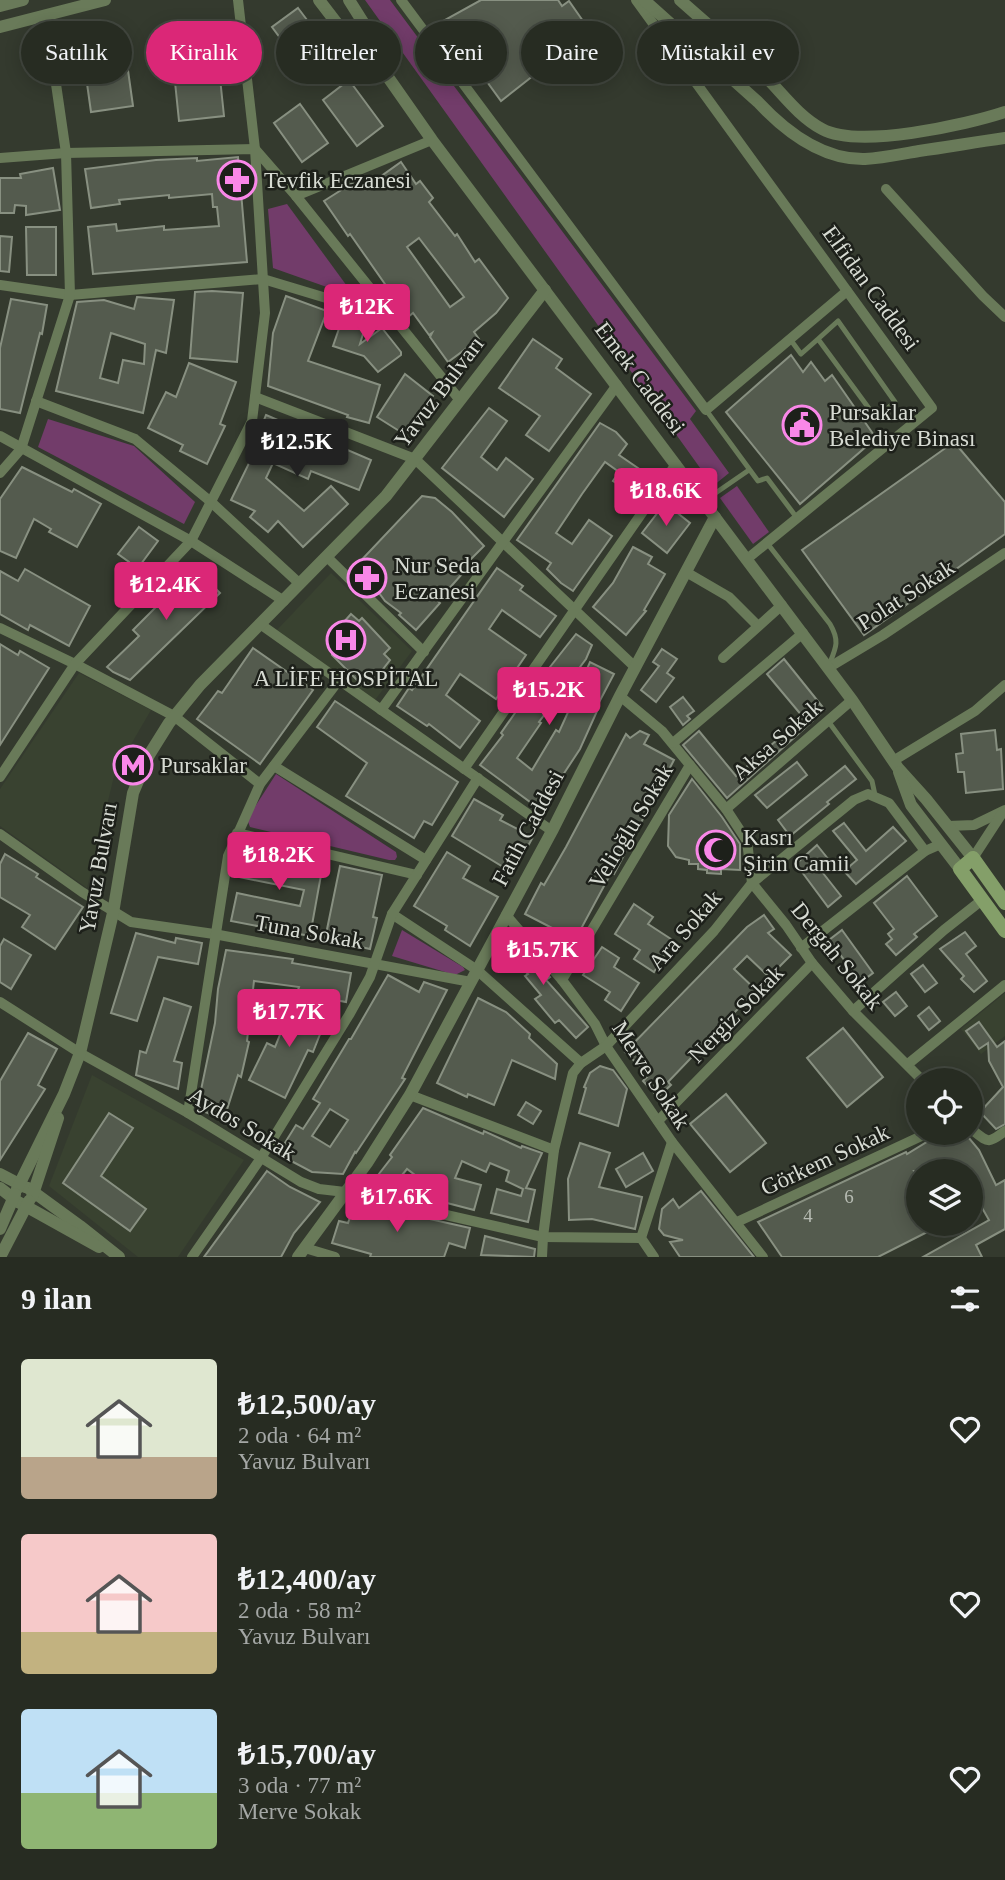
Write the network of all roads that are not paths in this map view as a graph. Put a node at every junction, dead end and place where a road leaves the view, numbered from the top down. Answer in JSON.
{"nodes":[{"id":1,"x":23,"y":0,"type":"edge"},
{"id":2,"x":106,"y":0,"type":"edge"},
{"id":3,"x":239,"y":0,"type":"edge"},
{"id":4,"x":319,"y":0,"type":"edge"},
{"id":5,"x":349,"y":0,"type":"edge"},
{"id":6,"x":401,"y":0,"type":"edge"},
{"id":7,"x":636,"y":0,"type":"edge"},
{"id":8,"x":644,"y":0,"type":"edge"},
{"id":9,"x":680,"y":0,"type":"edge"},
{"id":10,"x":0,"y":6,"type":"edge"},
{"id":11,"x":46,"y":15,"type":"junction"},
{"id":12,"x":335,"y":21,"type":"edge"},
{"id":13,"x":362,"y":21,"type":"edge"},
{"id":14,"x":0,"y":27,"type":"edge"},
{"id":15,"x":393,"y":84,"type":"edge"},
{"id":16,"x":1005,"y":111,"type":"edge"},
{"id":17,"x":1005,"y":138,"type":"edge"},
{"id":18,"x":432,"y":140,"type":"junction"},
{"id":19,"x":255,"y":149,"type":"junction"},
{"id":20,"x":66,"y":153,"type":"junction"},
{"id":21,"x":0,"y":158,"type":"edge"},
{"id":22,"x":886,"y":189,"type":"dead end"},
{"id":23,"x":296,"y":196,"type":"junction"},
{"id":24,"x":262,"y":279,"type":"junction"},
{"id":25,"x":0,"y":285,"type":"edge"},
{"id":26,"x":545,"y":290,"type":"junction"},
{"id":27,"x":847,"y":291,"type":"junction"},
{"id":28,"x":69,"y":295,"type":"junction"},
{"id":29,"x":1005,"y":317,"type":"edge"},
{"id":30,"x":396,"y":319,"type":"junction"},
{"id":31,"x":790,"y":339,"type":"junction"},
{"id":32,"x":818,"y":339,"type":"junction"},
{"id":33,"x":617,"y":385,"type":"junction"},
{"id":34,"x":255,"y":397,"type":"junction"},
{"id":35,"x":459,"y":399,"type":"junction"},
{"id":36,"x":36,"y":401,"type":"junction"},
{"id":37,"x":706,"y":410,"type":"junction"},
{"id":38,"x":0,"y":436,"type":"edge"},
{"id":39,"x":22,"y":449,"type":"junction"},
{"id":40,"x":415,"y":459,"type":"junction"},
{"id":41,"x":676,"y":464,"type":"junction"},
{"id":42,"x":749,"y":470,"type":"junction"},
{"id":43,"x":0,"y":473,"type":"edge"},
{"id":44,"x":704,"y":501,"type":"junction"},
{"id":45,"x":211,"y":502,"type":"junction"},
{"id":46,"x":715,"y":517,"type":"junction"},
{"id":47,"x":797,"y":518,"type":"junction"},
{"id":48,"x":191,"y":541,"type":"junction"},
{"id":49,"x":503,"y":542,"type":"junction"},
{"id":50,"x":767,"y":543,"type":"junction"},
{"id":51,"x":1005,"y":554,"type":"edge"},
{"id":52,"x":327,"y":557,"type":"junction"},
{"id":53,"x":747,"y":559,"type":"junction"},
{"id":54,"x":686,"y":572,"type":"junction"},
{"id":55,"x":300,"y":584,"type":"junction"},
{"id":56,"x":284,"y":601,"type":"junction"},
{"id":57,"x":782,"y":605,"type":"junction"},
{"id":58,"x":576,"y":611,"type":"junction"},
{"id":59,"x":260,"y":624,"type":"junction"},
{"id":60,"x":758,"y":626,"type":"junction"},
{"id":61,"x":0,"y":628,"type":"edge"},
{"id":62,"x":803,"y":633,"type":"junction"},
{"id":63,"x":424,"y":652,"type":"junction"},
{"id":64,"x":723,"y":658,"type":"dead end"},
{"id":65,"x":75,"y":664,"type":"junction"},
{"id":66,"x":635,"y":667,"type":"junction"},
{"id":67,"x":828,"y":668,"type":"junction"},
{"id":68,"x":339,"y":680,"type":"junction"},
{"id":69,"x":1005,"y":685,"type":"edge"},
{"id":70,"x":620,"y":696,"type":"junction"},
{"id":71,"x":852,"y":700,"type":"junction"},
{"id":72,"x":382,"y":710,"type":"junction"},
{"id":73,"x":174,"y":716,"type":"junction"},
{"id":74,"x":828,"y":722,"type":"junction"},
{"id":75,"x":673,"y":743,"type":"junction"},
{"id":76,"x":895,"y":764,"type":"junction"},
{"id":77,"x":690,"y":765,"type":"junction"},
{"id":78,"x":274,"y":766,"type":"junction"},
{"id":79,"x":464,"y":769,"type":"junction"},
{"id":80,"x":0,"y":777,"type":"edge"},
{"id":81,"x":478,"y":778,"type":"junction"},
{"id":82,"x":260,"y":785,"type":"junction"},
{"id":83,"x":875,"y":795,"type":"junction"},
{"id":84,"x":726,"y":809,"type":"junction"},
{"id":85,"x":1005,"y":809,"type":"edge"},
{"id":86,"x":948,"y":827,"type":"junction"},
{"id":87,"x":552,"y":831,"type":"junction"},
{"id":88,"x":237,"y":832,"type":"junction"},
{"id":89,"x":0,"y":834,"type":"edge"},
{"id":90,"x":941,"y":844,"type":"junction"},
{"id":91,"x":925,"y":851,"type":"junction"},
{"id":92,"x":973,"y":858,"type":"junction"},
{"id":93,"x":426,"y":860,"type":"junction"},
{"id":94,"x":960,"y":869,"type":"junction"},
{"id":95,"x":416,"y":875,"type":"junction"},
{"id":96,"x":752,"y":883,"type":"junction"},
{"id":97,"x":982,"y":900,"type":"junction"},
{"id":98,"x":1005,"y":903,"type":"edge"},
{"id":99,"x":113,"y":913,"type":"junction"},
{"id":100,"x":392,"y":914,"type":"junction"},
{"id":101,"x":506,"y":915,"type":"junction"},
{"id":102,"x":1005,"y":931,"type":"edge"},
{"id":103,"x":214,"y":934,"type":"junction"},
{"id":104,"x":802,"y":948,"type":"junction"},
{"id":105,"x":812,"y":963,"type":"junction"},
{"id":106,"x":375,"y":964,"type":"junction"},
{"id":107,"x":474,"y":976,"type":"junction"},
{"id":108,"x":562,"y":980,"type":"junction"},
{"id":109,"x":1005,"y":985,"type":"edge"},
{"id":110,"x":0,"y":1002,"type":"edge"},
{"id":111,"x":853,"y":1011,"type":"junction"},
{"id":112,"x":606,"y":1046,"type":"junction"},
{"id":113,"x":80,"y":1053,"type":"junction"},
{"id":114,"x":581,"y":1063,"type":"junction"},
{"id":115,"x":908,"y":1064,"type":"junction"},
{"id":116,"x":912,"y":1068,"type":"edge"},
{"id":117,"x":410,"y":1095,"type":"junction"},
{"id":118,"x":188,"y":1113,"type":"junction"},
{"id":119,"x":658,"y":1121,"type":"junction"},
{"id":120,"x":1005,"y":1131,"type":"edge"},
{"id":121,"x":983,"y":1139,"type":"edge"},
{"id":122,"x":672,"y":1142,"type":"junction"},
{"id":123,"x":906,"y":1143,"type":"edge"},
{"id":124,"x":554,"y":1150,"type":"junction"},
{"id":125,"x":261,"y":1158,"type":"junction"},
{"id":126,"x":0,"y":1174,"type":"edge"},
{"id":127,"x":0,"y":1188,"type":"edge"},
{"id":128,"x":345,"y":1192,"type":"junction"},
{"id":129,"x":23,"y":1195,"type":"junction"},
{"id":130,"x":737,"y":1222,"type":"junction"},
{"id":131,"x":0,"y":1229,"type":"edge"},
{"id":132,"x":542,"y":1237,"type":"junction"},
{"id":133,"x":641,"y":1238,"type":"junction"},
{"id":134,"x":301,"y":1252,"type":"edge"},
{"id":135,"x":115,"y":1255,"type":"edge"},
{"id":136,"x":0,"y":1257,"type":"edge"},
{"id":137,"x":192,"y":1257,"type":"edge"},
{"id":138,"x":335,"y":1257,"type":"edge"},
{"id":139,"x":542,"y":1257,"type":"edge"},
{"id":140,"x":654,"y":1257,"type":"edge"},
{"id":141,"x":763,"y":1257,"type":"edge"}],
"edges":[{"from":1,"to":10,"type":"street"},
{"from":2,"to":11,"type":"street"},
{"from":3,"to":19,"type":"street"},
{"from":4,"to":12,"type":"street","name":"Emek Caddesi"},
{"from":5,"to":13,"type":"street","name":"Emek Caddesi"},
{"from":6,"to":37,"type":"street"},
{"from":7,"to":27,"type":"street","name":"Elfidan Caddesi"},
{"from":8,"to":17,"type":"street"},
{"from":9,"to":16,"type":"street"},
{"from":11,"to":14,"type":"street"},
{"from":11,"to":20,"type":"street"},
{"from":15,"to":18,"type":"street","name":"Emek Caddesi"},
{"from":18,"to":23,"type":"street"},
{"from":18,"to":26,"type":"street","name":"Emek Caddesi"},
{"from":19,"to":20,"type":"street"},
{"from":19,"to":23,"type":"street"},
{"from":19,"to":24,"type":"street"},
{"from":20,"to":21,"type":"street"},
{"from":20,"to":28,"type":"street"},
{"from":22,"to":29,"type":"street"},
{"from":23,"to":30,"type":"street"},
{"from":24,"to":28,"type":"street"},
{"from":24,"to":30,"type":"street"},
{"from":24,"to":34,"type":"street"},
{"from":25,"to":28,"type":"street"},
{"from":26,"to":33,"type":"street","name":"Emek Caddesi"},
{"from":26,"to":35,"type":"street","name":"Yavuz Bulvarı"},
{"from":27,"to":31,"type":"street"},
{"from":27,"to":47,"type":"street","name":"Elfidan Caddesi"},
{"from":28,"to":36,"type":"street"},
{"from":30,"to":35,"type":"street"},
{"from":31,"to":32,"type":"lane"},
{"from":31,"to":37,"type":"street"},
{"from":32,"to":32,"type":"lane"},
{"from":33,"to":41,"type":"street","name":"Emek Caddesi"},
{"from":33,"to":49,"type":"street"},
{"from":34,"to":40,"type":"street"},
{"from":34,"to":45,"type":"street"},
{"from":35,"to":40,"type":"street","name":"Yavuz Bulvarı"},
{"from":36,"to":39,"type":"street"},
{"from":36,"to":45,"type":"street"},
{"from":37,"to":42,"type":"lane"},
{"from":38,"to":39,"type":"street"},
{"from":39,"to":43,"type":"street"},
{"from":39,"to":48,"type":"street"},
{"from":40,"to":49,"type":"street"},
{"from":40,"to":52,"type":"street","name":"Yavuz Bulvarı"},
{"from":41,"to":44,"type":"street","name":"Emek Caddesi"},
{"from":41,"to":58,"type":"street"},
{"from":42,"to":44,"type":"lane"},
{"from":42,"to":47,"type":"lane"},
{"from":44,"to":46,"type":"street","name":"Emek Caddesi"},
{"from":45,"to":48,"type":"street"},
{"from":45,"to":55,"type":"street"},
{"from":46,"to":53,"type":"street","name":"Emek Caddesi"},
{"from":46,"to":54,"type":"street","name":"Fatih Caddesi"},
{"from":47,"to":50,"type":"street","name":"Elfidan Caddesi"},
{"from":48,"to":56,"type":"street"},
{"from":48,"to":65,"type":"street"},
{"from":49,"to":58,"type":"street"},
{"from":49,"to":63,"type":"street"},
{"from":50,"to":53,"type":"street","name":"Elfidan Caddesi"},
{"from":50,"to":67,"type":"lane"},
{"from":51,"to":67,"type":"street","name":"Polat Sokak"},
{"from":52,"to":55,"type":"street","name":"Yavuz Bulvarı"},
{"from":52,"to":63,"type":"street"},
{"from":53,"to":57,"type":"street","name":"Emek Caddesi"},
{"from":54,"to":60,"type":"street"},
{"from":54,"to":66,"type":"street","name":"Fatih Caddesi"},
{"from":55,"to":56,"type":"street","name":"Yavuz Bulvarı"},
{"from":56,"to":59,"type":"street","name":"Yavuz Bulvarı"},
{"from":57,"to":60,"type":"street"},
{"from":57,"to":62,"type":"street","name":"Emek Caddesi"},
{"from":58,"to":66,"type":"street"},
{"from":58,"to":79,"type":"street"},
{"from":59,"to":68,"type":"street"},
{"from":59,"to":73,"type":"street","name":"Yavuz Bulvarı"},
{"from":60,"to":64,"type":"street"},
{"from":61,"to":65,"type":"street"},
{"from":62,"to":67,"type":"street","name":"Emek Caddesi"},
{"from":62,"to":75,"type":"street"},
{"from":63,"to":72,"type":"street"},
{"from":65,"to":73,"type":"street"},
{"from":65,"to":80,"type":"street"},
{"from":66,"to":70,"type":"street","name":"Fatih Caddesi"},
{"from":67,"to":71,"type":"street","name":"Emek Caddesi"},
{"from":68,"to":72,"type":"street"},
{"from":68,"to":78,"type":"street"},
{"from":69,"to":76,"type":"street"},
{"from":70,"to":75,"type":"street"},
{"from":70,"to":87,"type":"street","name":"Fatih Caddesi"},
{"from":71,"to":74,"type":"street","name":"Aksa Sokak"},
{"from":71,"to":76,"type":"street","name":"Emek Caddesi"},
{"from":72,"to":79,"type":"street"},
{"from":73,"to":82,"type":"street"},
{"from":73,"to":99,"type":"street","name":"Yavuz Bulvarı"},
{"from":74,"to":83,"type":"lane"},
{"from":74,"to":84,"type":"street","name":"Aksa Sokak"},
{"from":75,"to":77,"type":"street"},
{"from":76,"to":86,"type":"street"},
{"from":76,"to":90,"type":"street"},
{"from":77,"to":84,"type":"street"},
{"from":77,"to":108,"type":"street","name":"Velioğlu Sokak"},
{"from":78,"to":82,"type":"street"},
{"from":78,"to":93,"type":"street"},
{"from":79,"to":81,"type":"street"},
{"from":81,"to":87,"type":"street"},
{"from":81,"to":93,"type":"street"},
{"from":82,"to":88,"type":"street"},
{"from":83,"to":91,"type":"street"},
{"from":83,"to":96,"type":"street","name":"Ara Sokak"},
{"from":84,"to":96,"type":"street"},
{"from":85,"to":86,"type":"street"},
{"from":85,"to":92,"type":"street"},
{"from":86,"to":92,"type":"street"},
{"from":87,"to":101,"type":"street","name":"Fatih Caddesi"},
{"from":88,"to":95,"type":"street"},
{"from":88,"to":103,"type":"street"},
{"from":89,"to":99,"type":"street","name":"Tuna Sokak"},
{"from":90,"to":91,"type":"street"},
{"from":90,"to":94,"type":"street"},
{"from":91,"to":104,"type":"street"},
{"from":92,"to":94,"type":"main road"},
{"from":92,"to":98,"type":"main road"},
{"from":93,"to":95,"type":"street"},
{"from":94,"to":97,"type":"main road"},
{"from":95,"to":100,"type":"street"},
{"from":96,"to":104,"type":"street","name":"Dergah Sokak"},
{"from":96,"to":112,"type":"street","name":"Ara Sokak"},
{"from":97,"to":102,"type":"main road"},
{"from":97,"to":111,"type":"street"},
{"from":99,"to":103,"type":"street","name":"Tuna Sokak"},
{"from":99,"to":113,"type":"street","name":"Yavuz Bulvarı"},
{"from":100,"to":106,"type":"street"},
{"from":100,"to":107,"type":"street","name":"Tuna Sokak"},
{"from":101,"to":107,"type":"street","name":"Fatih Caddesi"},
{"from":101,"to":108,"type":"street","name":"Merve Sokak"},
{"from":103,"to":106,"type":"street","name":"Tuna Sokak"},
{"from":103,"to":118,"type":"street"},
{"from":104,"to":105,"type":"street","name":"Dergah Sokak"},
{"from":105,"to":111,"type":"street","name":"Dergah Sokak"},
{"from":105,"to":119,"type":"street","name":"Nergiz Sokak"},
{"from":106,"to":107,"type":"street","name":"Tuna Sokak"},
{"from":106,"to":125,"type":"street"},
{"from":107,"to":114,"type":"street","name":"Tuna Sokak"},
{"from":107,"to":117,"type":"street","name":"Fatih Caddesi"},
{"from":108,"to":112,"type":"street","name":"Merve Sokak"},
{"from":109,"to":115,"type":"street"},
{"from":110,"to":113,"type":"street","name":"Aydos Sokak"},
{"from":111,"to":115,"type":"street","name":"Dergah Sokak"},
{"from":112,"to":114,"type":"street","name":"Ara Sokak"},
{"from":112,"to":119,"type":"street","name":"Merve Sokak"},
{"from":113,"to":118,"type":"street","name":"Aydos Sokak"},
{"from":113,"to":129,"type":"street","name":"Yavuz Bulvarı"},
{"from":114,"to":124,"type":"street"},
{"from":115,"to":116,"type":"street","name":"Dergah Sokak"},
{"from":117,"to":124,"type":"street"},
{"from":117,"to":128,"type":"street","name":"Fatih Caddesi"},
{"from":118,"to":125,"type":"street","name":"Aydos Sokak"},
{"from":119,"to":122,"type":"street","name":"Merve Sokak"},
{"from":120,"to":121,"type":"street"},
{"from":122,"to":130,"type":"street","name":"Merve Sokak"},
{"from":122,"to":133,"type":"street"},
{"from":123,"to":130,"type":"street","name":"Görkem Sokak"},
{"from":124,"to":132,"type":"street"},
{"from":125,"to":128,"type":"street","name":"Aydos Sokak"},
{"from":125,"to":137,"type":"street"},
{"from":126,"to":129,"type":"street"},
{"from":127,"to":129,"type":"street"},
{"from":128,"to":132,"type":"street","name":"Aydos Sokak"},
{"from":128,"to":134,"type":"street","name":"Fatih Caddesi"},
{"from":129,"to":131,"type":"street"},
{"from":129,"to":135,"type":"street"},
{"from":129,"to":136,"type":"street"},
{"from":130,"to":141,"type":"street","name":"Merve Sokak"},
{"from":132,"to":133,"type":"street","name":"Aydos Sokak"},
{"from":132,"to":139,"type":"street"},
{"from":133,"to":140,"type":"street"},
{"from":134,"to":138,"type":"street"}]}
